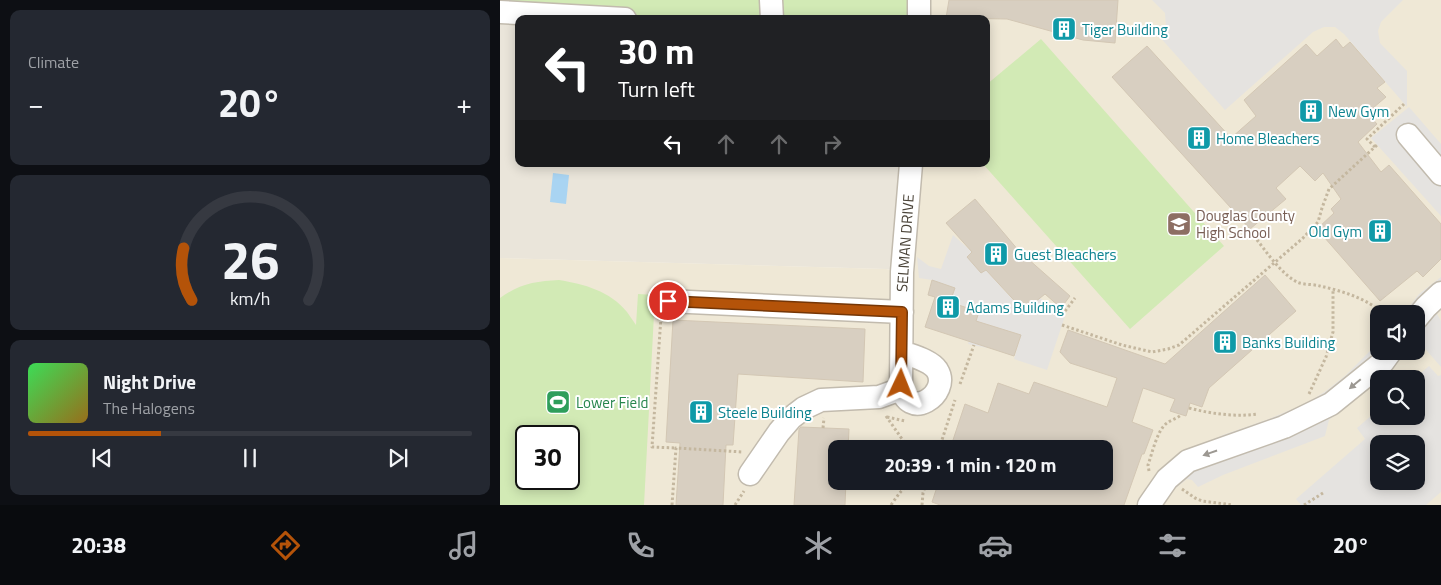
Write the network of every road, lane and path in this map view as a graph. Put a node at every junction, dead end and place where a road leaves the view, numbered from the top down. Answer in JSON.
{"nodes":[{"id":1,"x":771,"y":0,"type":"edge"},
{"id":2,"x":919,"y":0,"type":"edge"},
{"id":3,"x":500,"y":12,"type":"edge"},
{"id":4,"x":554,"y":15,"type":"edge"},
{"id":5,"x":772,"y":15,"type":"edge"},
{"id":6,"x":919,"y":15,"type":"edge"},
{"id":7,"x":1404,"y":104,"type":"dead end"},
{"id":8,"x":1408,"y":135,"type":"dead end"},
{"id":9,"x":911,"y":167,"type":"edge"},
{"id":10,"x":1441,"y":174,"type":"edge"},
{"id":11,"x":1254,"y":236,"type":"dead end"},
{"id":12,"x":1275,"y":262,"type":"junction"},
{"id":13,"x":1333,"y":289,"type":"junction"},
{"id":14,"x":1075,"y":298,"type":"dead end"},
{"id":15,"x":668,"y":301,"type":"joint"},
{"id":16,"x":1374,"y":305,"type":"edge"},
{"id":17,"x":902,"y":312,"type":"junction"},
{"id":18,"x":1062,"y":315,"type":"dead end"},
{"id":19,"x":1062,"y":325,"type":"dead end"},
{"id":20,"x":902,"y":352,"type":"junction"},
{"id":21,"x":1384,"y":360,"type":"edge"},
{"id":22,"x":901,"y":389,"type":"junction"},
{"id":23,"x":879,"y":397,"type":"junction"},
{"id":24,"x":1311,"y":397,"type":"dead end"},
{"id":25,"x":1189,"y":408,"type":"dead end"},
{"id":26,"x":1262,"y":414,"type":"dead end"},
{"id":27,"x":1181,"y":415,"type":"dead end"},
{"id":28,"x":903,"y":440,"type":"edge"},
{"id":29,"x":676,"y":448,"type":"junction"},
{"id":30,"x":764,"y":454,"type":"junction"},
{"id":31,"x":750,"y":474,"type":"dead end"},
{"id":32,"x":1159,"y":478,"type":"junction"},
{"id":33,"x":902,"y":490,"type":"edge"},
{"id":34,"x":924,"y":490,"type":"edge"},
{"id":35,"x":1322,"y":492,"type":"dead end"},
{"id":36,"x":672,"y":505,"type":"edge"},
{"id":37,"x":891,"y":505,"type":"edge"},
{"id":38,"x":922,"y":505,"type":"edge"},
{"id":39,"x":1149,"y":505,"type":"edge"},
{"id":40,"x":1233,"y":505,"type":"edge"},
{"id":41,"x":1304,"y":505,"type":"edge"}],
"edges":[{"from":1,"to":5,"type":"street"},
{"from":2,"to":6,"type":"street"},
{"from":3,"to":4,"type":"street"},
{"from":7,"to":12,"type":"path"},
{"from":8,"to":10,"type":"street"},
{"from":9,"to":17,"type":"street","name":"SELMAN DRIVE"},
{"from":11,"to":12,"type":"path"},
{"from":12,"to":13,"type":"path"},
{"from":12,"to":19,"type":"path"},
{"from":13,"to":16,"type":"path"},
{"from":13,"to":24,"type":"path"},
{"from":14,"to":18,"type":"path"},
{"from":15,"to":17,"type":"street"},
{"from":15,"to":29,"type":"path"},
{"from":17,"to":20,"type":"street","name":"SELMAN DRIVE"},
{"from":20,"to":22,"type":"street","name":"SELMAN DRIVE"},
{"from":20,"to":22,"type":"street"},
{"from":21,"to":32,"type":"street","one_way":true},
{"from":22,"to":23,"type":"street"},
{"from":23,"to":28,"type":"path"},
{"from":23,"to":30,"type":"street"},
{"from":25,"to":26,"type":"path"},
{"from":27,"to":32,"type":"path"},
{"from":29,"to":30,"type":"path"},
{"from":29,"to":36,"type":"path"},
{"from":30,"to":31,"type":"street"},
{"from":32,"to":39,"type":"street"},
{"from":32,"to":40,"type":"path"},
{"from":33,"to":37,"type":"path"},
{"from":34,"to":38,"type":"path"},
{"from":35,"to":41,"type":"path"}]}
